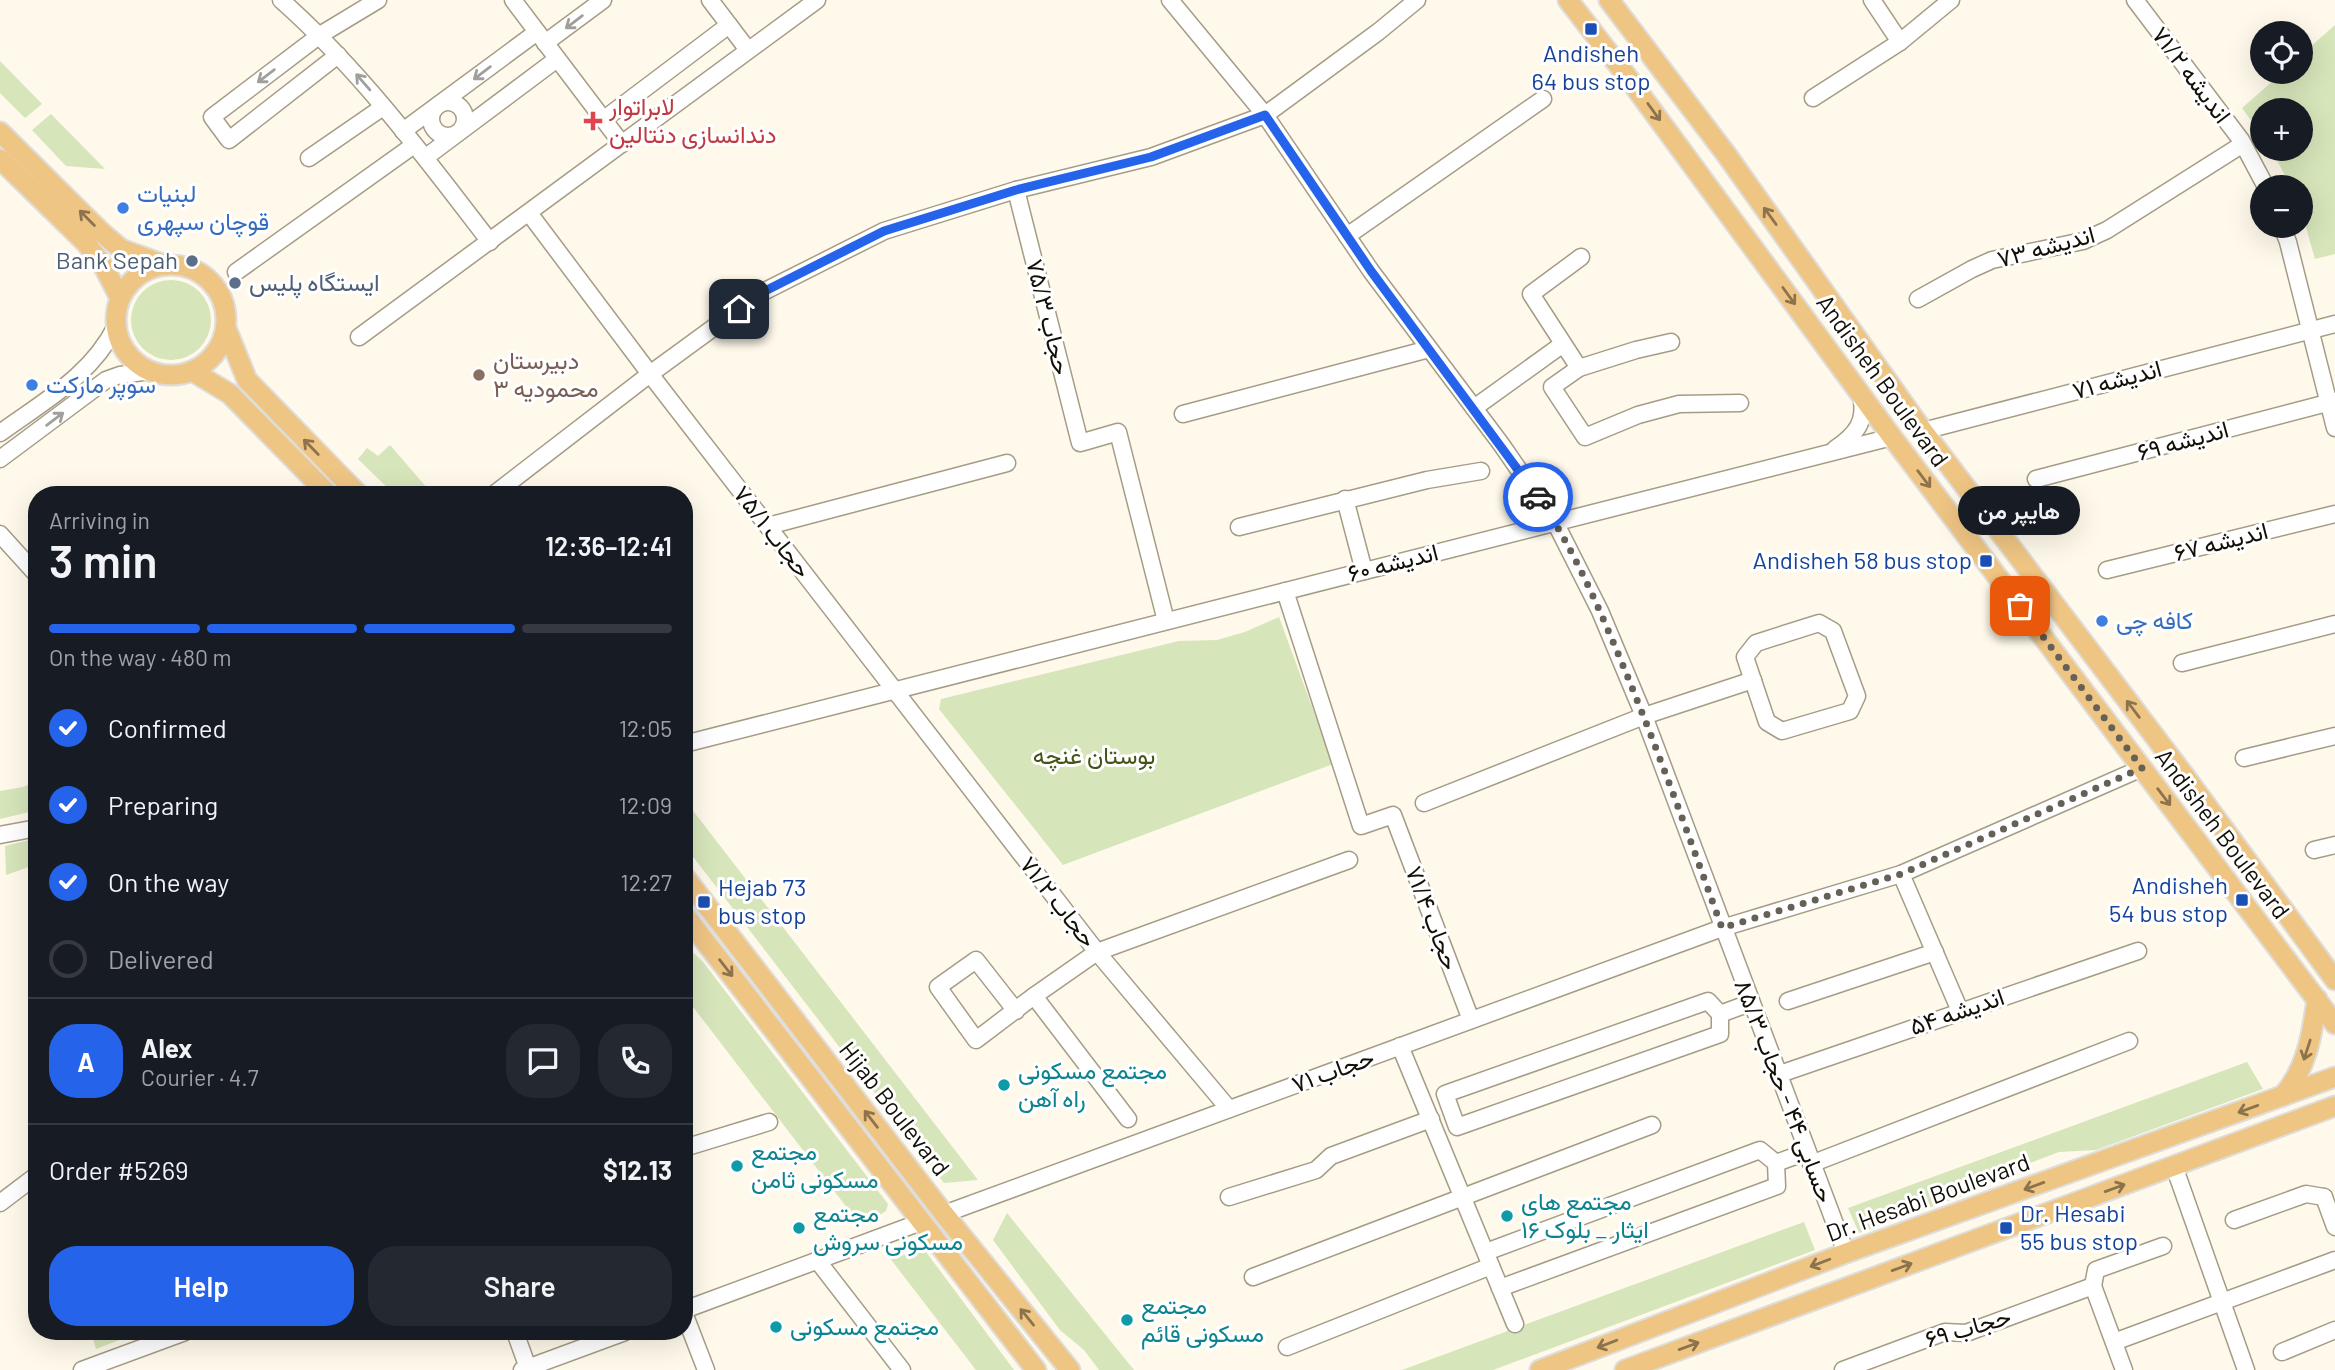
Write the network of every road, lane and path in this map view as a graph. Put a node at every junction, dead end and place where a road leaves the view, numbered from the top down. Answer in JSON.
{"nodes":[{"id":1,"x":281,"y":0,"type":"edge"},
{"id":2,"x":378,"y":0,"type":"edge"},
{"id":3,"x":603,"y":0,"type":"edge"},
{"id":4,"x":710,"y":0,"type":"edge"},
{"id":5,"x":817,"y":0,"type":"edge"},
{"id":6,"x":1170,"y":0,"type":"edge"},
{"id":7,"x":1417,"y":0,"type":"edge"},
{"id":8,"x":1430,"y":0,"type":"edge"},
{"id":9,"x":1568,"y":0,"type":"edge"},
{"id":10,"x":1609,"y":0,"type":"edge"},
{"id":11,"x":1871,"y":0,"type":"edge"},
{"id":12,"x":1951,"y":0,"type":"edge"},
{"id":13,"x":2135,"y":0,"type":"edge"},
{"id":14,"x":515,"y":1,"type":"edge"},
{"id":15,"x":729,"y":25,"type":"junction"},
{"id":16,"x":1378,"y":32,"type":"junction"},
{"id":17,"x":320,"y":35,"type":"junction"},
{"id":18,"x":541,"y":38,"type":"junction"},
{"id":19,"x":1900,"y":42,"type":"junction"},
{"id":20,"x":748,"y":50,"type":"junction"},
{"id":21,"x":338,"y":55,"type":"junction"},
{"id":22,"x":557,"y":59,"type":"junction"},
{"id":23,"x":1654,"y":59,"type":"junction"},
{"id":24,"x":1629,"y":79,"type":"junction"},
{"id":25,"x":1813,"y":98,"type":"dead end"},
{"id":26,"x":1543,"y":99,"type":"dead end"},
{"id":27,"x":441,"y":104,"type":"junction"},
{"id":28,"x":383,"y":107,"type":"junction"},
{"id":29,"x":1265,"y":115,"type":"junction"},
{"id":30,"x":603,"y":120,"type":"junction"},
{"id":31,"x":403,"y":131,"type":"junction"},
{"id":32,"x":461,"y":131,"type":"junction"},
{"id":33,"x":0,"y":132,"type":"edge"},
{"id":34,"x":622,"y":144,"type":"junction"},
{"id":35,"x":2243,"y":144,"type":"junction"},
{"id":36,"x":420,"y":151,"type":"junction"},
{"id":37,"x":309,"y":158,"type":"dead end"},
{"id":38,"x":0,"y":159,"type":"edge"},
{"id":39,"x":2260,"y":175,"type":"edge"},
{"id":40,"x":1016,"y":190,"type":"junction"},
{"id":41,"x":529,"y":213,"type":"junction"},
{"id":42,"x":1347,"y":236,"type":"junction"},
{"id":43,"x":2286,"y":238,"type":"edge"},
{"id":44,"x":489,"y":242,"type":"junction"},
{"id":45,"x":1581,"y":257,"type":"dead end"},
{"id":46,"x":165,"y":265,"type":"junction"},
{"id":47,"x":236,"y":272,"type":"dead end"},
{"id":48,"x":120,"y":298,"type":"junction"},
{"id":49,"x":1918,"y":299,"type":"dead end"},
{"id":50,"x":2335,"y":324,"type":"edge"},
{"id":51,"x":116,"y":327,"type":"junction"},
{"id":52,"x":226,"y":328,"type":"junction"},
{"id":53,"x":2310,"y":330,"type":"junction"},
{"id":54,"x":359,"y":337,"type":"dead end"},
{"id":55,"x":1671,"y":342,"type":"dead end"},
{"id":56,"x":1563,"y":344,"type":"junction"},
{"id":57,"x":1430,"y":349,"type":"junction"},
{"id":58,"x":1579,"y":368,"type":"junction"},
{"id":59,"x":149,"y":371,"type":"junction"},
{"id":60,"x":192,"y":371,"type":"junction"},
{"id":61,"x":650,"y":374,"type":"junction"},
{"id":62,"x":1860,"y":394,"type":"junction"},
{"id":63,"x":2332,"y":402,"type":"edge"},
{"id":64,"x":1741,"y":403,"type":"dead end"},
{"id":65,"x":1474,"y":408,"type":"junction"},
{"id":66,"x":1183,"y":414,"type":"dead end"},
{"id":67,"x":2335,"y":428,"type":"edge"},
{"id":68,"x":1923,"y":430,"type":"junction"},
{"id":69,"x":0,"y":433,"type":"edge"},
{"id":70,"x":1892,"y":437,"type":"junction"},
{"id":71,"x":1826,"y":454,"type":"junction"},
{"id":72,"x":0,"y":459,"type":"edge"},
{"id":73,"x":1007,"y":463,"type":"dead end"},
{"id":74,"x":1481,"y":471,"type":"dead end"},
{"id":75,"x":2036,"y":479,"type":"dead end"},
{"id":76,"x":320,"y":486,"type":"edge"},
{"id":77,"x":350,"y":486,"type":"edge"},
{"id":78,"x":506,"y":486,"type":"edge"},
{"id":79,"x":1345,"y":499,"type":"junction"},
{"id":80,"x":2335,"y":514,"type":"edge"},
{"id":81,"x":1555,"y":522,"type":"junction"},
{"id":82,"x":768,"y":526,"type":"junction"},
{"id":83,"x":1238,"y":527,"type":"dead end"},
{"id":84,"x":0,"y":534,"type":"edge"},
{"id":85,"x":28,"y":565,"type":"edge"},
{"id":86,"x":2107,"y":570,"type":"dead end"},
{"id":87,"x":1364,"y":571,"type":"junction"},
{"id":88,"x":1285,"y":591,"type":"junction"},
{"id":89,"x":1166,"y":621,"type":"junction"},
{"id":90,"x":2335,"y":624,"type":"edge"},
{"id":91,"x":2182,"y":663,"type":"dead end"},
{"id":92,"x":1753,"y":680,"type":"junction"},
{"id":93,"x":894,"y":690,"type":"junction"},
{"id":94,"x":1644,"y":716,"type":"junction"},
{"id":95,"x":2335,"y":736,"type":"edge"},
{"id":96,"x":693,"y":742,"type":"edge"},
{"id":97,"x":2244,"y":758,"type":"dead end"},
{"id":98,"x":2142,"y":768,"type":"junction"},
{"id":99,"x":1424,"y":803,"type":"dead end"},
{"id":100,"x":28,"y":830,"type":"edge"},
{"id":101,"x":0,"y":835,"type":"edge"},
{"id":102,"x":2335,"y":845,"type":"edge"},
{"id":103,"x":2314,"y":850,"type":"dead end"},
{"id":104,"x":1349,"y":860,"type":"dead end"},
{"id":105,"x":1901,"y":874,"type":"junction"},
{"id":106,"x":693,"y":890,"type":"edge"},
{"id":107,"x":693,"y":926,"type":"edge"},
{"id":108,"x":1722,"y":928,"type":"junction"},
{"id":109,"x":2138,"y":951,"type":"dead end"},
{"id":110,"x":1097,"y":952,"type":"junction"},
{"id":111,"x":1935,"y":952,"type":"junction"},
{"id":112,"x":2335,"y":980,"type":"edge"},
{"id":113,"x":1034,"y":996,"type":"junction"},
{"id":114,"x":2317,"y":999,"type":"junction"},
{"id":115,"x":1788,"y":1001,"type":"dead end"},
{"id":116,"x":1750,"y":1003,"type":"junction"},
{"id":117,"x":1016,"y":1011,"type":"junction"},
{"id":118,"x":1960,"y":1011,"type":"junction"},
{"id":119,"x":1720,"y":1014,"type":"junction"},
{"id":120,"x":1471,"y":1020,"type":"junction"},
{"id":121,"x":2335,"y":1024,"type":"edge"},
{"id":122,"x":2129,"y":1041,"type":"dead end"},
{"id":123,"x":1400,"y":1046,"type":"junction"},
{"id":124,"x":1777,"y":1075,"type":"junction"},
{"id":125,"x":2335,"y":1077,"type":"edge"},
{"id":126,"x":2283,"y":1096,"type":"junction"},
{"id":127,"x":2335,"y":1106,"type":"edge"},
{"id":128,"x":1229,"y":1109,"type":"junction"},
{"id":129,"x":1128,"y":1119,"type":"dead end"},
{"id":130,"x":1430,"y":1119,"type":"junction"},
{"id":131,"x":769,"y":1122,"type":"dead end"},
{"id":132,"x":1652,"y":1125,"type":"dead end"},
{"id":133,"x":693,"y":1145,"type":"edge"},
{"id":134,"x":1808,"y":1158,"type":"junction"},
{"id":135,"x":1776,"y":1163,"type":"junction"},
{"id":136,"x":2174,"y":1166,"type":"junction"},
{"id":137,"x":28,"y":1182,"type":"edge"},
{"id":138,"x":2329,"y":1195,"type":"edge"},
{"id":139,"x":1229,"y":1197,"type":"dead end"},
{"id":140,"x":1463,"y":1197,"type":"junction"},
{"id":141,"x":0,"y":1203,"type":"edge"},
{"id":142,"x":944,"y":1214,"type":"junction"},
{"id":143,"x":2234,"y":1220,"type":"dead end"},
{"id":144,"x":921,"y":1222,"type":"junction"},
{"id":145,"x":2335,"y":1227,"type":"edge"},
{"id":146,"x":2164,"y":1246,"type":"dead end"},
{"id":147,"x":1846,"y":1253,"type":"junction"},
{"id":148,"x":1489,"y":1259,"type":"junction"},
{"id":149,"x":817,"y":1260,"type":"junction"},
{"id":150,"x":2335,"y":1260,"type":"edge"},
{"id":151,"x":1253,"y":1277,"type":"dead end"},
{"id":152,"x":2093,"y":1286,"type":"junction"},
{"id":153,"x":1500,"y":1288,"type":"junction"},
{"id":154,"x":2221,"y":1302,"type":"junction"},
{"id":155,"x":693,"y":1308,"type":"edge"},
{"id":156,"x":1516,"y":1324,"type":"dead end"},
{"id":157,"x":2335,"y":1330,"type":"edge"},
{"id":158,"x":693,"y":1335,"type":"edge"},
{"id":159,"x":163,"y":1340,"type":"edge"},
{"id":160,"x":517,"y":1340,"type":"edge"},
{"id":161,"x":603,"y":1340,"type":"edge"},
{"id":162,"x":2114,"y":1342,"type":"junction"},
{"id":163,"x":1287,"y":1347,"type":"dead end"},
{"id":164,"x":2283,"y":1352,"type":"dead end"},
{"id":165,"x":525,"y":1369,"type":"edge"},
{"id":166,"x":1849,"y":1369,"type":"edge"},
{"id":167,"x":82,"y":1370,"type":"edge"},
{"id":168,"x":706,"y":1370,"type":"edge"},
{"id":169,"x":902,"y":1370,"type":"edge"},
{"id":170,"x":1037,"y":1370,"type":"edge"},
{"id":171,"x":1070,"y":1370,"type":"edge"},
{"id":172,"x":1540,"y":1370,"type":"edge"},
{"id":173,"x":1625,"y":1370,"type":"edge"},
{"id":174,"x":2124,"y":1370,"type":"edge"},
{"id":175,"x":2246,"y":1370,"type":"edge"}],
"edges":[{"from":1,"to":17,"type":"street"},
{"from":2,"to":17,"type":"street"},
{"from":3,"to":18,"type":"street","one_way":true},
{"from":4,"to":15,"type":"street"},
{"from":5,"to":20,"type":"street"},
{"from":6,"to":29,"type":"street","name":"حسابی ۴۴ - حجاب ۸۵/۳"},
{"from":7,"to":16,"type":"street"},
{"from":8,"to":16,"type":"street"},
{"from":9,"to":24,"type":"main road","name":"Andisheh Boulevard"},
{"from":10,"to":23,"type":"main road","name":"Andisheh Boulevard"},
{"from":11,"to":19,"type":"street"},
{"from":12,"to":19,"type":"street"},
{"from":13,"to":35,"type":"street","name":"اندیشه ۷۱/۲"},
{"from":14,"to":18,"type":"street"},
{"from":15,"to":20,"type":"street"},
{"from":15,"to":30,"type":"street"},
{"from":16,"to":29,"type":"street"},
{"from":17,"to":21,"type":"street"},
{"from":17,"to":21,"type":"street","one_way":true},
{"from":18,"to":22,"type":"street"},
{"from":18,"to":27,"type":"street","one_way":true},
{"from":19,"to":25,"type":"street"},
{"from":20,"to":34,"type":"street"},
{"from":28,"to":21,"type":"street","one_way":true},
{"from":22,"to":30,"type":"street"},
{"from":22,"to":32,"type":"street"},
{"from":23,"to":24,"type":"main road"},
{"from":68,"to":23,"type":"main road","name":"Andisheh Boulevard","one_way":true},
{"from":24,"to":62,"type":"main road","name":"Andisheh Boulevard","one_way":true},
{"from":26,"to":42,"type":"street"},
{"from":27,"to":31,"type":"street"},
{"from":27,"to":32,"type":"street"},
{"from":27,"to":32,"type":"street"},
{"from":28,"to":31,"type":"street"},
{"from":28,"to":37,"type":"street"},
{"from":29,"to":40,"type":"street"},
{"from":29,"to":42,"type":"street","name":"حسابی ۴۴ - حجاب ۸۵/۳"},
{"from":30,"to":34,"type":"street"},
{"from":31,"to":36,"type":"street"},
{"from":32,"to":36,"type":"street"},
{"from":46,"to":33,"type":"main road","one_way":true},
{"from":34,"to":41,"type":"street"},
{"from":35,"to":39,"type":"street","name":"اندیشه ۷۱/۲"},
{"from":35,"to":49,"type":"street","name":"اندیشه ۷۳"},
{"from":36,"to":44,"type":"street"},
{"from":36,"to":47,"type":"street"},
{"from":38,"to":48,"type":"main road"},
{"from":40,"to":61,"type":"street"},
{"from":40,"to":89,"type":"street","name":"حجاب ۷۵/۳"},
{"from":41,"to":44,"type":"street"},
{"from":41,"to":61,"type":"street","name":"حجاب ۷۵/۱"},
{"from":42,"to":57,"type":"street","name":"حسابی ۴۴ - حجاب ۸۵/۳"},
{"from":43,"to":53,"type":"street"},
{"from":44,"to":54,"type":"street"},
{"from":45,"to":56,"type":"street"},
{"from":46,"to":48,"type":"main road"},
{"from":46,"to":52,"type":"main road"},
{"from":48,"to":51,"type":"main road"},
{"from":50,"to":53,"type":"street","name":"اندیشه ۷۱"},
{"from":51,"to":59,"type":"main road"},
{"from":51,"to":69,"type":"street"},
{"from":52,"to":60,"type":"main road"},
{"from":77,"to":52,"type":"main road","one_way":true},
{"from":53,"to":63,"type":"street"},
{"from":53,"to":68,"type":"street","name":"اندیشه ۷۱"},
{"from":55,"to":58,"type":"street"},
{"from":56,"to":58,"type":"street"},
{"from":56,"to":65,"type":"street"},
{"from":57,"to":65,"type":"street","name":"حسابی ۴۴ - حجاب ۸۵/۳"},
{"from":57,"to":66,"type":"street"},
{"from":58,"to":64,"type":"street"},
{"from":59,"to":60,"type":"main road"},
{"from":72,"to":59,"type":"street","one_way":true},
{"from":60,"to":76,"type":"main road"},
{"from":61,"to":78,"type":"street"},
{"from":61,"to":82,"type":"street","name":"حجاب ۷۵/۱"},
{"from":62,"to":70,"type":"main road","name":"Andisheh Boulevard"},
{"from":62,"to":71,"type":"street"},
{"from":63,"to":67,"type":"street"},
{"from":63,"to":75,"type":"street","name":"اندیشه ۶۹"},
{"from":65,"to":81,"type":"street","name":"حسابی ۴۴ - حجاب ۸۵/۳"},
{"from":112,"to":68,"type":"main road","name":"Andisheh Boulevard","one_way":true},
{"from":70,"to":71,"type":"street","name":"اندیشه ۶۰"},
{"from":70,"to":98,"type":"main road","name":"Andisheh Boulevard","one_way":true},
{"from":71,"to":81,"type":"street","name":"اندیشه ۶۰"},
{"from":73,"to":82,"type":"street"},
{"from":74,"to":79,"type":"street"},
{"from":79,"to":83,"type":"street"},
{"from":79,"to":87,"type":"street"},
{"from":80,"to":86,"type":"street","name":"اندیشه ۶۷"},
{"from":81,"to":87,"type":"street","name":"اندیشه ۶۰"},
{"from":81,"to":94,"type":"street","name":"حسابی ۴۴ - حجاب ۸۵/۳"},
{"from":82,"to":93,"type":"street","name":"حجاب ۷۵/۱"},
{"from":84,"to":85,"type":"street"},
{"from":87,"to":88,"type":"street","name":"اندیشه ۶۰"},
{"from":88,"to":89,"type":"street","name":"اندیشه ۶۰"},
{"from":88,"to":120,"type":"street","name":"حجاب ۷۱/۴"},
{"from":89,"to":93,"type":"street","name":"اندیشه ۶۰"},
{"from":90,"to":91,"type":"street"},
{"from":92,"to":92,"type":"street"},
{"from":92,"to":94,"type":"street"},
{"from":93,"to":96,"type":"street","name":"اندیشه ۶۰"},
{"from":93,"to":110,"type":"street","name":"حجاب ۷۱/۲"},
{"from":94,"to":99,"type":"street"},
{"from":94,"to":108,"type":"street","name":"حسابی ۴۴ - حجاب ۸۵/۳"},
{"from":95,"to":97,"type":"street"},
{"from":98,"to":105,"type":"street","name":"حجاب ۷۱"},
{"from":98,"to":114,"type":"main road","name":"Andisheh Boulevard","one_way":true},
{"from":100,"to":101,"type":"street"},
{"from":102,"to":103,"type":"street"},
{"from":104,"to":110,"type":"street"},
{"from":105,"to":108,"type":"street","name":"حجاب ۷۱"},
{"from":105,"to":111,"type":"street"},
{"from":142,"to":106,"type":"main road","name":"Hijab Boulevard","one_way":true},
{"from":107,"to":144,"type":"main road","name":"Hijab Boulevard","one_way":true},
{"from":108,"to":116,"type":"street","name":"حسابی ۴۴ - حجاب ۸۵/۳"},
{"from":108,"to":120,"type":"street","name":"حجاب ۷۱"},
{"from":109,"to":118,"type":"street","name":"اندیشه ۵۴"},
{"from":110,"to":113,"type":"street"},
{"from":110,"to":128,"type":"street","name":"حجاب ۷۱/۲"},
{"from":111,"to":115,"type":"street"},
{"from":111,"to":118,"type":"street"},
{"from":113,"to":117,"type":"street"},
{"from":113,"to":129,"type":"street"},
{"from":114,"to":121,"type":"main road","name":"Andisheh Boulevard"},
{"from":114,"to":126,"type":"main road","one_way":true},
{"from":116,"to":119,"type":"street"},
{"from":116,"to":124,"type":"street","name":"حسابی ۴۴ - حجاب ۸۵/۳"},
{"from":117,"to":117,"type":"street"},
{"from":118,"to":124,"type":"street","name":"اندیشه ۵۴"},
{"from":119,"to":119,"type":"street"},
{"from":120,"to":123,"type":"street","name":"حجاب ۷۱"},
{"from":122,"to":134,"type":"street"},
{"from":123,"to":128,"type":"street","name":"حجاب ۷۱"},
{"from":123,"to":130,"type":"street"},
{"from":124,"to":134,"type":"street","name":"حسابی ۴۴ - حجاب ۸۵/۳"},
{"from":125,"to":126,"type":"main road","name":"Dr. Hesabi Boulevard"},
{"from":126,"to":147,"type":"main road","name":"Dr. Hesabi Boulevard","one_way":true},
{"from":127,"to":136,"type":"main road"},
{"from":128,"to":142,"type":"street","name":"حجاب ۷۱"},
{"from":130,"to":139,"type":"street"},
{"from":130,"to":140,"type":"street"},
{"from":131,"to":133,"type":"street"},
{"from":132,"to":140,"type":"street"},
{"from":134,"to":135,"type":"street"},
{"from":134,"to":147,"type":"street","name":"حسابی ۴۴ - حجاب ۸۵/۳"},
{"from":135,"to":148,"type":"street"},
{"from":135,"to":153,"type":"street"},
{"from":136,"to":154,"type":"street"},
{"from":173,"to":136,"type":"main road","one_way":true},
{"from":137,"to":141,"type":"street"},
{"from":138,"to":143,"type":"street"},
{"from":138,"to":145,"type":"street"},
{"from":140,"to":148,"type":"street"},
{"from":140,"to":151,"type":"street"},
{"from":171,"to":142,"type":"main road","name":"Hijab Boulevard","one_way":true},
{"from":144,"to":149,"type":"street"},
{"from":144,"to":170,"type":"main road","name":"Hijab Boulevard"},
{"from":146,"to":152,"type":"street"},
{"from":147,"to":172,"type":"main road","name":"Dr. Hesabi Boulevard","one_way":true},
{"from":148,"to":153,"type":"street"},
{"from":148,"to":163,"type":"street"},
{"from":149,"to":155,"type":"street"},
{"from":149,"to":169,"type":"street"},
{"from":150,"to":154,"type":"street"},
{"from":152,"to":162,"type":"street"},
{"from":152,"to":166,"type":"street","name":"حجاب ۶۹"},
{"from":153,"to":156,"type":"street"},
{"from":154,"to":162,"type":"street"},
{"from":154,"to":175,"type":"street"},
{"from":157,"to":164,"type":"street"},
{"from":158,"to":168,"type":"street"},
{"from":159,"to":167,"type":"street"},
{"from":160,"to":165,"type":"street"},
{"from":161,"to":165,"type":"street"},
{"from":162,"to":174,"type":"street"}]}
